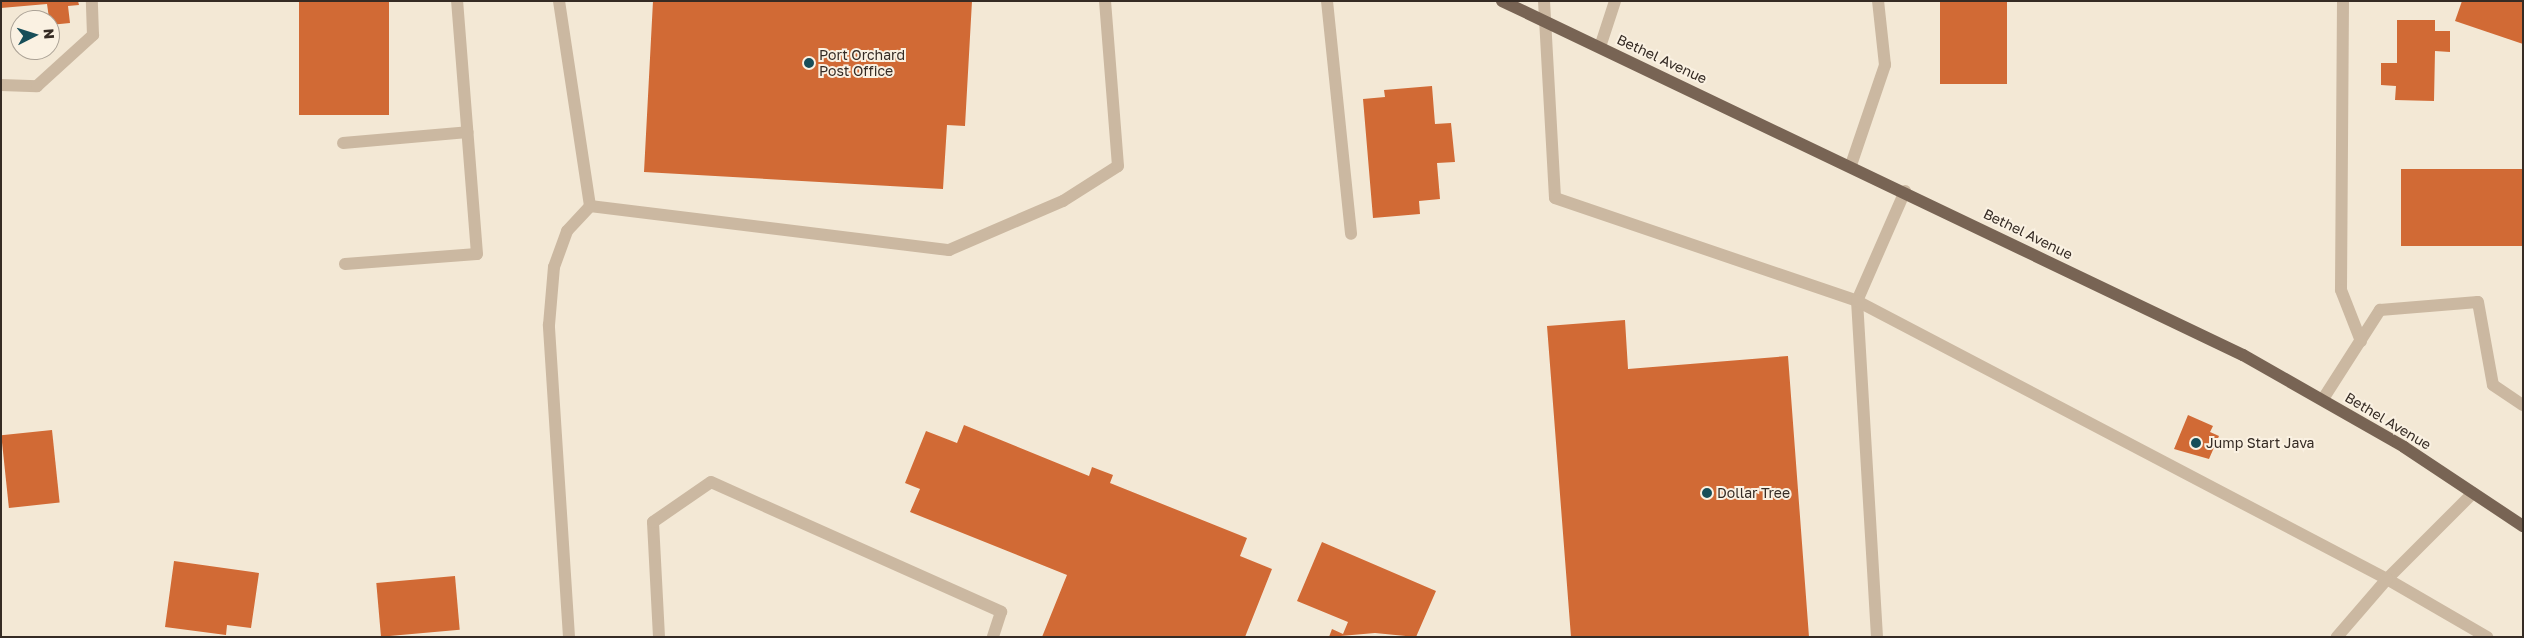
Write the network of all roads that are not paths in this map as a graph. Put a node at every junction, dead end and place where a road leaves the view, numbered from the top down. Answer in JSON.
{"nodes":[{"id":1,"x":92,"y":1,"type":"edge"},
{"id":2,"x":457,"y":1,"type":"edge"},
{"id":3,"x":559,"y":1,"type":"edge"},
{"id":4,"x":1105,"y":1,"type":"edge"},
{"id":5,"x":1327,"y":1,"type":"edge"},
{"id":6,"x":1502,"y":1,"type":"edge"},
{"id":7,"x":1544,"y":1,"type":"edge"},
{"id":8,"x":1615,"y":1,"type":"edge"},
{"id":9,"x":1878,"y":1,"type":"edge"},
{"id":10,"x":2343,"y":1,"type":"edge"},
{"id":11,"x":1546,"y":21,"type":"junction"},
{"id":12,"x":1600,"y":47,"type":"junction"},
{"id":13,"x":1,"y":85,"type":"edge"},
{"id":14,"x":468,"y":132,"type":"junction"},
{"id":15,"x":343,"y":143,"type":"dead end"},
{"id":16,"x":1851,"y":165,"type":"junction"},
{"id":17,"x":1905,"y":191,"type":"junction"},
{"id":18,"x":590,"y":206,"type":"junction"},
{"id":19,"x":1351,"y":234,"type":"dead end"},
{"id":20,"x":345,"y":264,"type":"dead end"},
{"id":21,"x":1857,"y":301,"type":"junction"},
{"id":22,"x":2361,"y":341,"type":"junction"},
{"id":23,"x":2323,"y":399,"type":"junction"},
{"id":24,"x":2523,"y":404,"type":"edge"},
{"id":25,"x":2473,"y":493,"type":"junction"},
{"id":26,"x":2523,"y":526,"type":"edge"},
{"id":27,"x":2387,"y":579,"type":"junction"},
{"id":28,"x":569,"y":637,"type":"edge"},
{"id":29,"x":659,"y":637,"type":"edge"},
{"id":30,"x":993,"y":637,"type":"edge"},
{"id":31,"x":1877,"y":637,"type":"edge"},
{"id":32,"x":2337,"y":637,"type":"edge"},
{"id":33,"x":2487,"y":637,"type":"edge"}],
"edges":[{"from":1,"to":13,"type":"lane"},
{"from":2,"to":14,"type":"lane"},
{"from":3,"to":18,"type":"lane"},
{"from":4,"to":18,"type":"lane"},
{"from":5,"to":19,"type":"lane"},
{"from":6,"to":11,"type":"main road","name":"Bethel Avenue"},
{"from":7,"to":11,"type":"lane"},
{"from":8,"to":12,"type":"lane"},
{"from":9,"to":16,"type":"lane"},
{"from":10,"to":22,"type":"lane"},
{"from":11,"to":12,"type":"main road","name":"Bethel Avenue"},
{"from":11,"to":21,"type":"lane"},
{"from":12,"to":16,"type":"main road","name":"Bethel Avenue"},
{"from":14,"to":15,"type":"lane"},
{"from":14,"to":20,"type":"lane"},
{"from":16,"to":17,"type":"main road","name":"Bethel Avenue"},
{"from":17,"to":21,"type":"lane"},
{"from":17,"to":23,"type":"main road","name":"Bethel Avenue"},
{"from":18,"to":28,"type":"lane"},
{"from":21,"to":27,"type":"lane"},
{"from":21,"to":31,"type":"lane"},
{"from":22,"to":23,"type":"lane"},
{"from":22,"to":24,"type":"lane"},
{"from":23,"to":25,"type":"main road","name":"Bethel Avenue"},
{"from":25,"to":26,"type":"main road","name":"Bethel Avenue"},
{"from":25,"to":27,"type":"lane"},
{"from":27,"to":32,"type":"lane"},
{"from":27,"to":33,"type":"lane"},
{"from":29,"to":30,"type":"lane"}]}
